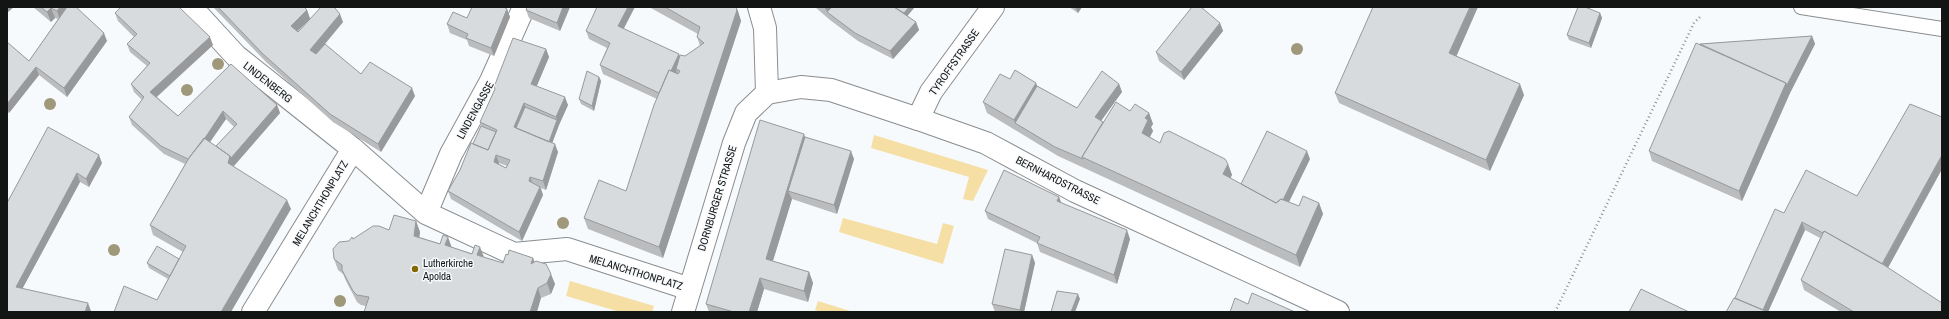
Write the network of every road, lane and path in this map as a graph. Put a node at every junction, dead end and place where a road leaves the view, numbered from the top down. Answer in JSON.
{"nodes":[{"id":1,"x":191,"y":7,"type":"edge"},
{"id":2,"x":524,"y":7,"type":"edge"},
{"id":3,"x":759,"y":7,"type":"edge"},
{"id":4,"x":993,"y":7,"type":"edge"},
{"id":5,"x":1807,"y":8,"type":"edge"},
{"id":6,"x":1701,"y":16,"type":"dead end"},
{"id":7,"x":1942,"y":28,"type":"edge"},
{"id":8,"x":767,"y":93,"type":"junction"},
{"id":9,"x":918,"y":119,"type":"junction"},
{"id":10,"x":353,"y":149,"type":"junction"},
{"id":11,"x":426,"y":213,"type":"junction"},
{"id":12,"x":690,"y":288,"type":"junction"},
{"id":13,"x":254,"y":312,"type":"edge"},
{"id":14,"x":683,"y":312,"type":"edge"},
{"id":15,"x":1338,"y":312,"type":"edge"},
{"id":16,"x":1555,"y":312,"type":"edge"}],
"edges":[{"from":1,"to":10,"type":"street","name":"LINDENBERG"},
{"from":2,"to":11,"type":"street","name":"LINDENGASSE"},
{"from":3,"to":8,"type":"street"},
{"from":4,"to":9,"type":"street","name":"TYROFFSTRASSE"},
{"from":5,"to":7,"type":"lane"},
{"from":6,"to":16,"type":"path"},
{"from":8,"to":9,"type":"street","name":"BERNHARDSTRASSE"},
{"from":8,"to":12,"type":"street","name":"DORNBURGER STRASSE"},
{"from":9,"to":15,"type":"street","name":"BERNHARDSTRASSE"},
{"from":10,"to":11,"type":"street","name":"MELANCHTHONPLATZ"},
{"from":10,"to":13,"type":"street","name":"MELANCHTHONPLATZ"},
{"from":11,"to":12,"type":"street","name":"MELANCHTHONPLATZ"},
{"from":12,"to":14,"type":"street","name":"DORNBURGER STRASSE"}]}
